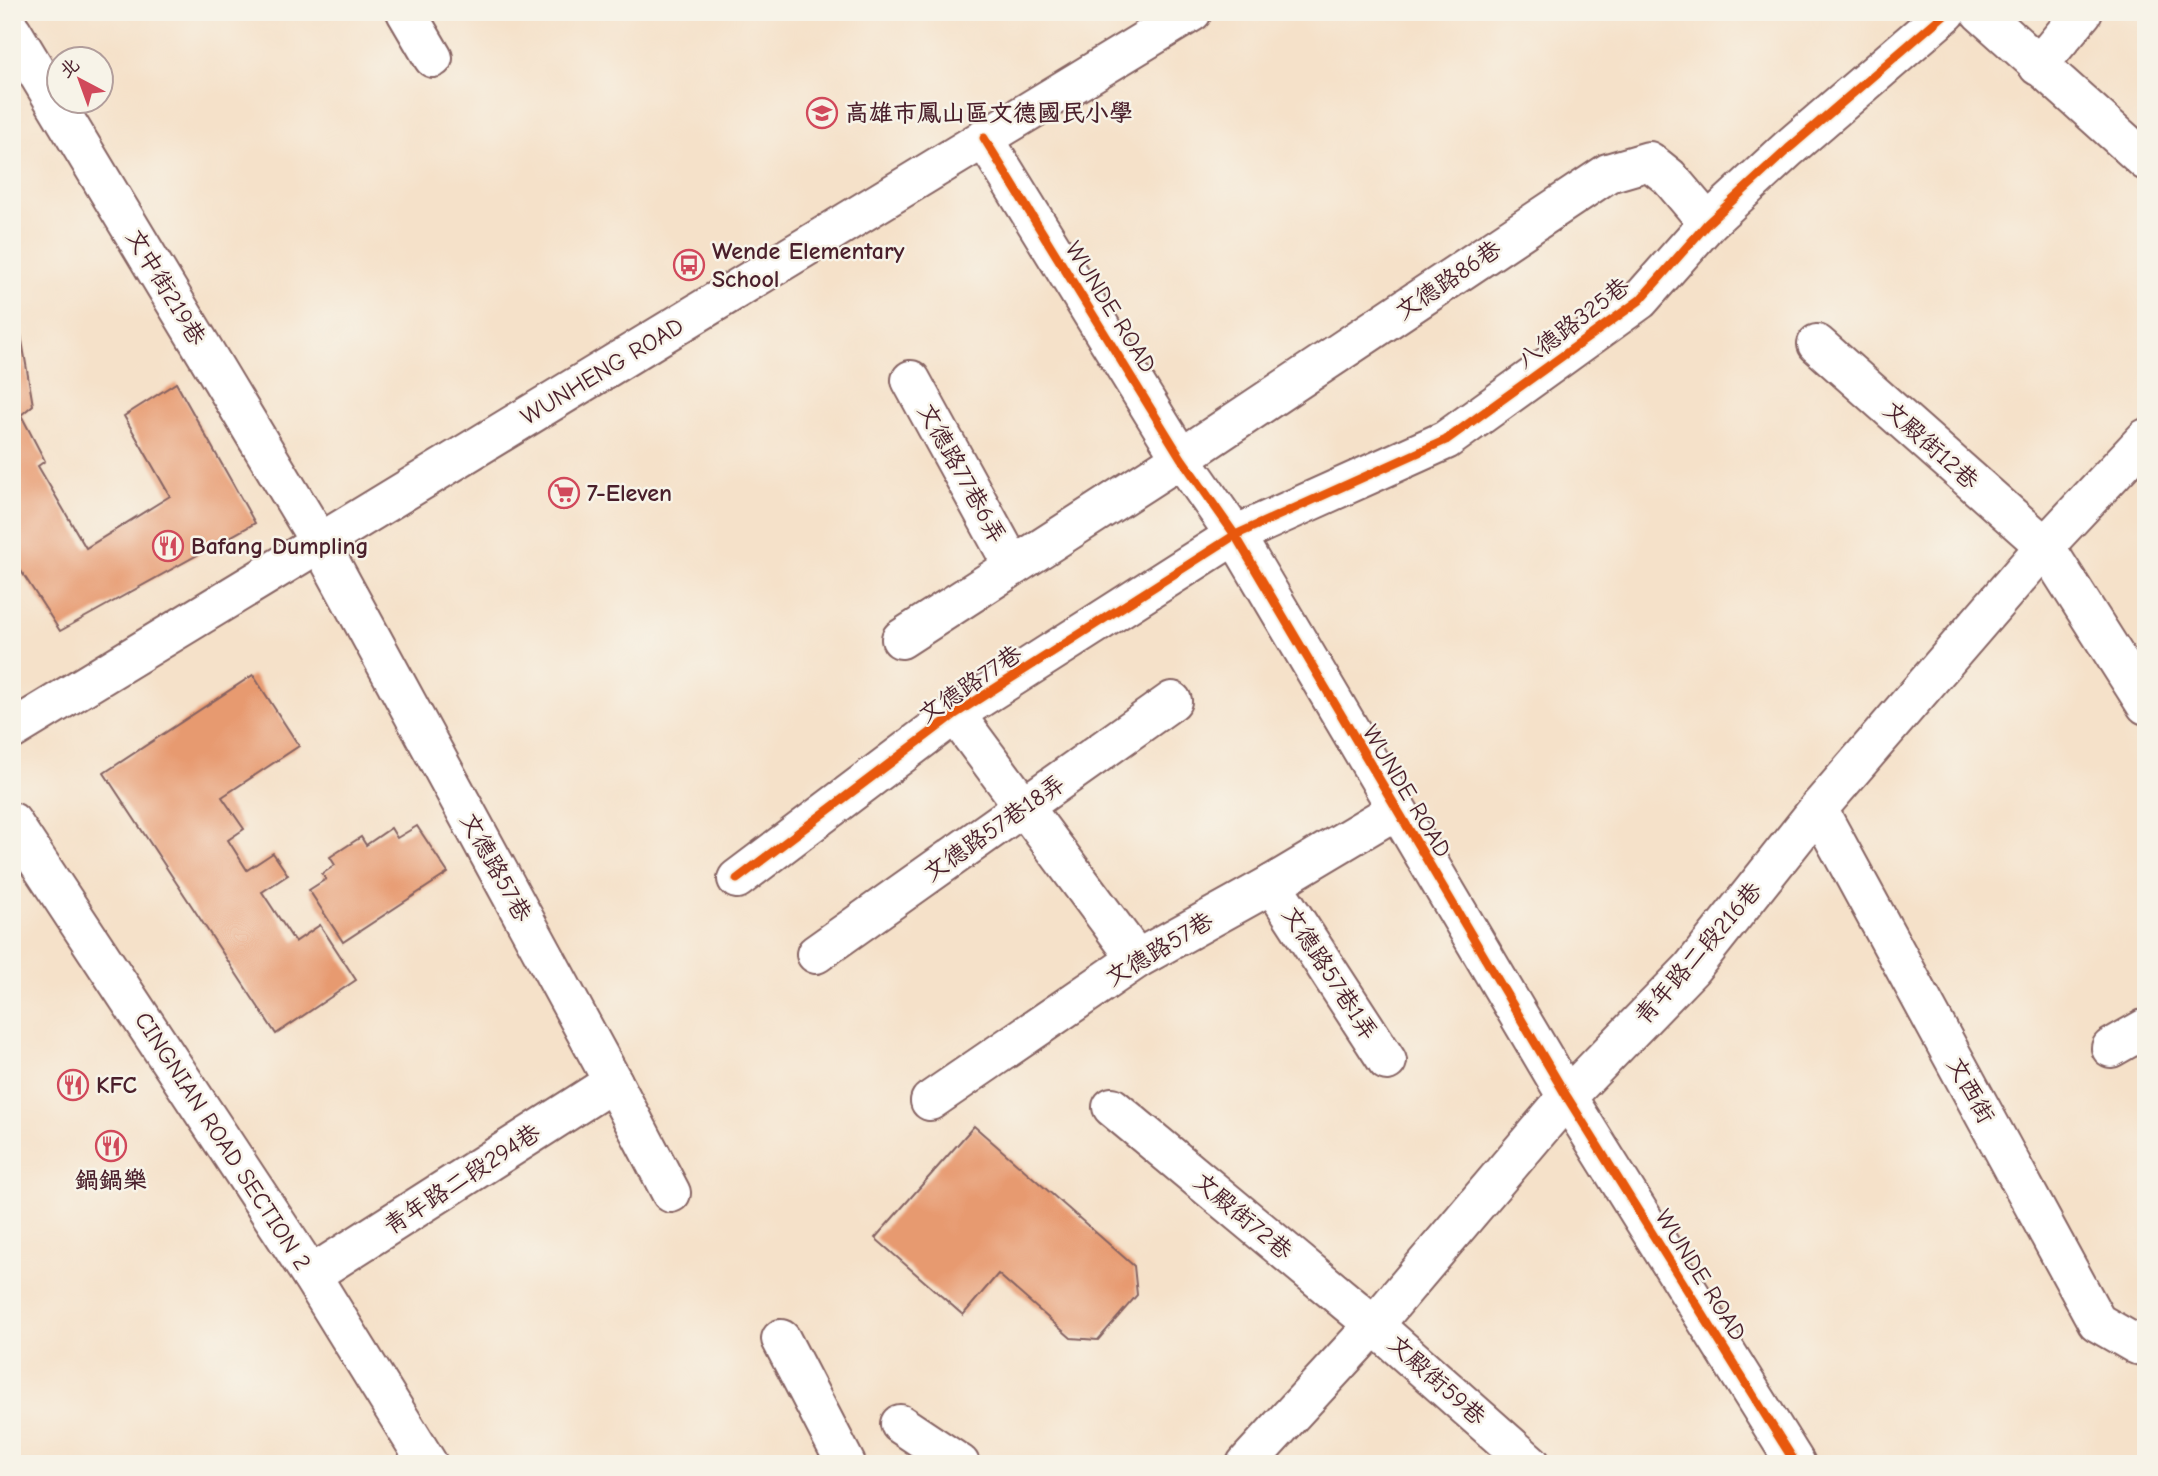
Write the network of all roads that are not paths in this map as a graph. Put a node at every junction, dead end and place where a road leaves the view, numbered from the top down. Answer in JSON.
{"nodes":[{"id":1,"x":406,"y":12,"type":"edge"},
{"id":2,"x":1192,"y":12,"type":"edge"},
{"id":3,"x":1947,"y":12,"type":"edge"},
{"id":4,"x":1980,"y":12,"type":"edge"},
{"id":5,"x":2083,"y":12,"type":"edge"},
{"id":6,"x":12,"y":31,"type":"edge"},
{"id":7,"x":433,"y":58,"type":"dead end"},
{"id":8,"x":2038,"y":66,"type":"junction"},
{"id":9,"x":984,"y":138,"type":"junction"},
{"id":10,"x":2146,"y":161,"type":"edge"},
{"id":11,"x":1708,"y":223,"type":"junction"},
{"id":12,"x":1817,"y":344,"type":"dead end"},
{"id":13,"x":911,"y":380,"type":"dead end"},
{"id":14,"x":2146,"y":438,"type":"edge"},
{"id":15,"x":1181,"y":458,"type":"junction"},
{"id":16,"x":1235,"y":535,"type":"junction"},
{"id":17,"x":320,"y":543,"type":"junction"},
{"id":18,"x":2045,"y":546,"type":"junction"},
{"id":19,"x":1013,"y":566,"type":"junction"},
{"id":20,"x":901,"y":639,"type":"dead end"},
{"id":21,"x":1172,"y":701,"type":"dead end"},
{"id":22,"x":2146,"y":705,"type":"edge"},
{"id":23,"x":955,"y":714,"type":"junction"},
{"id":24,"x":12,"y":730,"type":"edge"},
{"id":25,"x":1024,"y":807,"type":"junction"},
{"id":26,"x":1818,"y":809,"type":"junction"},
{"id":27,"x":1396,"y":810,"type":"junction"},
{"id":28,"x":12,"y":822,"type":"edge"},
{"id":29,"x":737,"y":879,"type":"dead end"},
{"id":30,"x":1272,"y":884,"type":"junction"},
{"id":31,"x":816,"y":954,"type":"dead end"},
{"id":32,"x":1137,"y":959,"type":"junction"},
{"id":33,"x":2146,"y":1028,"type":"edge"},
{"id":34,"x":2111,"y":1048,"type":"dead end"},
{"id":35,"x":1387,"y":1061,"type":"dead end"},
{"id":36,"x":613,"y":1082,"type":"junction"},
{"id":37,"x":1567,"y":1097,"type":"junction"},
{"id":38,"x":930,"y":1101,"type":"dead end"},
{"id":39,"x":1112,"y":1107,"type":"dead end"},
{"id":40,"x":671,"y":1193,"type":"dead end"},
{"id":41,"x":311,"y":1275,"type":"junction"},
{"id":42,"x":1374,"y":1325,"type":"junction"},
{"id":43,"x":781,"y":1339,"type":"dead end"},
{"id":44,"x":2146,"y":1340,"type":"edge"},
{"id":45,"x":900,"y":1424,"type":"dead end"},
{"id":46,"x":428,"y":1464,"type":"edge"},
{"id":47,"x":846,"y":1464,"type":"edge"},
{"id":48,"x":960,"y":1464,"type":"edge"},
{"id":49,"x":1246,"y":1464,"type":"edge"},
{"id":50,"x":1531,"y":1464,"type":"edge"},
{"id":51,"x":1796,"y":1464,"type":"edge"}],
"edges":[{"from":1,"to":7,"type":"street"},
{"from":2,"to":9,"type":"street","name":"WUNHENG ROAD"},
{"from":3,"to":11,"type":"street","name":"八德路325巷"},
{"from":4,"to":8,"type":"street"},
{"from":5,"to":8,"type":"street"},
{"from":6,"to":17,"type":"street","name":"文中街219巷"},
{"from":8,"to":10,"type":"street"},
{"from":9,"to":15,"type":"street","name":"WUNDE ROAD"},
{"from":9,"to":17,"type":"street","name":"WUNHENG ROAD"},
{"from":11,"to":15,"type":"street","name":"文德路86巷"},
{"from":11,"to":16,"type":"street","name":"八德路325巷"},
{"from":12,"to":18,"type":"street","name":"文殿街12巷"},
{"from":13,"to":19,"type":"street","name":"文德路77巷6弄"},
{"from":14,"to":18,"type":"street","name":"青年路二段216巷"},
{"from":15,"to":16,"type":"street","name":"WUNDE ROAD"},
{"from":15,"to":19,"type":"street"},
{"from":16,"to":23,"type":"street","name":"文德路77巷"},
{"from":16,"to":27,"type":"street","name":"WUNDE ROAD"},
{"from":17,"to":24,"type":"street","name":"WUNHENG ROAD"},
{"from":17,"to":36,"type":"street","name":"文德路57巷"},
{"from":18,"to":22,"type":"street","name":"文殿街12巷"},
{"from":18,"to":26,"type":"street","name":"青年路二段216巷"},
{"from":19,"to":20,"type":"street"},
{"from":21,"to":25,"type":"street","name":"文德路57巷18弄"},
{"from":23,"to":25,"type":"street"},
{"from":23,"to":29,"type":"street","name":"文德路77巷"},
{"from":25,"to":31,"type":"street","name":"文德路57巷18弄"},
{"from":25,"to":32,"type":"street"},
{"from":26,"to":37,"type":"street","name":"青年路二段216巷"},
{"from":26,"to":44,"type":"street","name":"文西街"},
{"from":27,"to":30,"type":"street","name":"文德路57巷"},
{"from":27,"to":37,"type":"street","name":"WUNDE ROAD"},
{"from":28,"to":41,"type":"street","name":"CINGNIAN ROAD SECTION 2"},
{"from":30,"to":32,"type":"street","name":"文德路57巷"},
{"from":30,"to":35,"type":"street","name":"文德路57巷1弄"},
{"from":32,"to":38,"type":"street","name":"文德路57巷"},
{"from":33,"to":34,"type":"street"},
{"from":36,"to":40,"type":"street","name":"文德路57巷"},
{"from":36,"to":41,"type":"street","name":"青年路二段294巷"},
{"from":37,"to":42,"type":"street","name":"青年路二段216巷"},
{"from":37,"to":51,"type":"street","name":"WUNDE ROAD"},
{"from":39,"to":42,"type":"street","name":"文殿街72巷"},
{"from":41,"to":46,"type":"street","name":"CINGNIAN ROAD SECTION 2"},
{"from":42,"to":49,"type":"street","name":"青年路二段216巷"},
{"from":42,"to":50,"type":"street","name":"文殿街59巷"},
{"from":43,"to":47,"type":"street"},
{"from":45,"to":48,"type":"street"}]}
